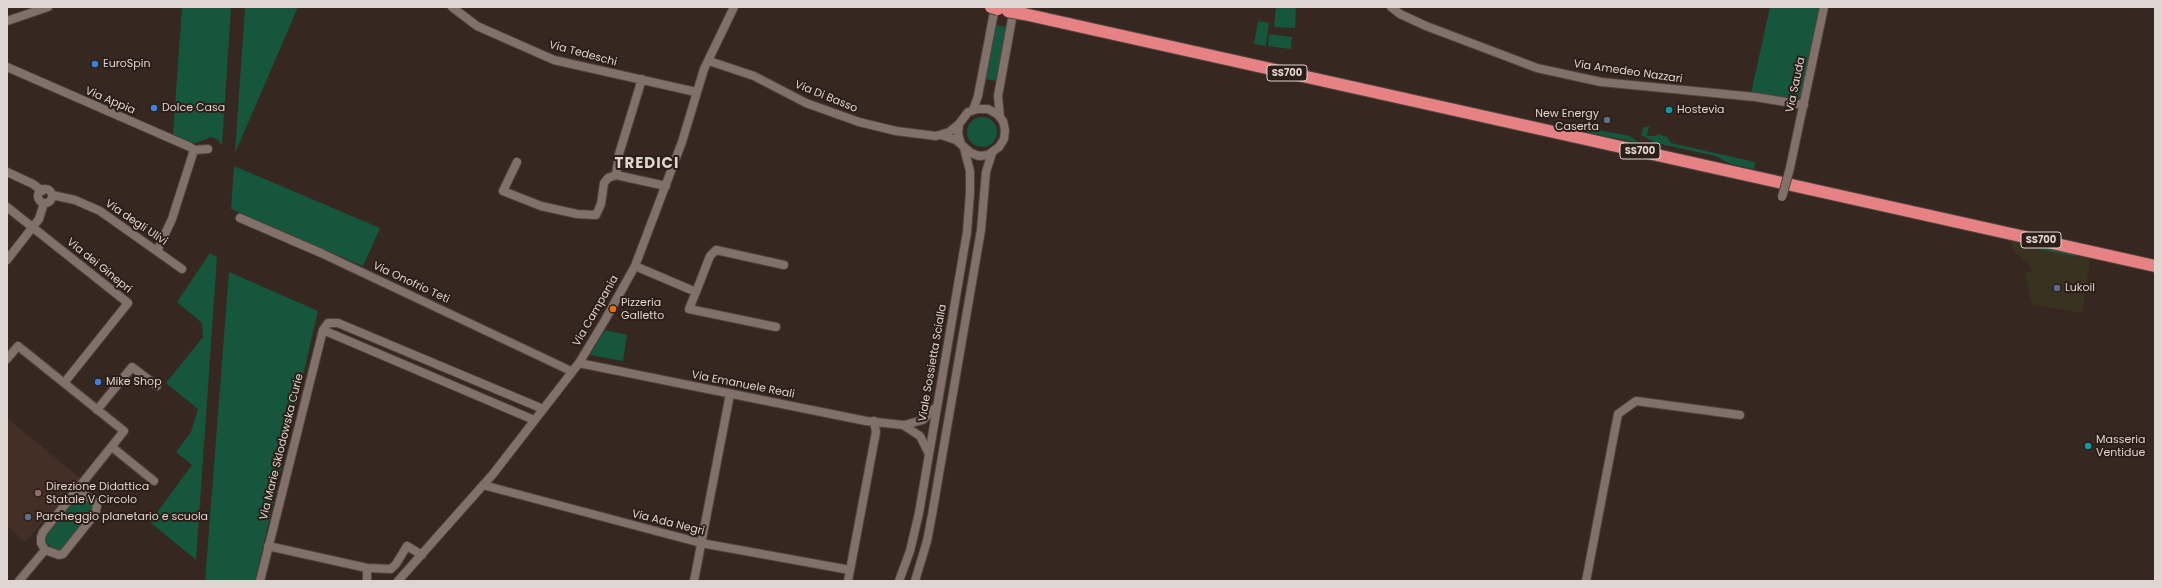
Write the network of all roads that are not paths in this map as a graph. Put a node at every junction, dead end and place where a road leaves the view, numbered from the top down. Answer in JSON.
{"nodes":[{"id":1,"x":48,"y":7,"type":"edge"},
{"id":2,"x":452,"y":7,"type":"edge"},
{"id":3,"x":734,"y":7,"type":"edge"},
{"id":4,"x":1824,"y":7,"type":"edge"},
{"id":5,"x":1001,"y":8,"type":"edge"},
{"id":6,"x":1392,"y":8,"type":"edge"},
{"id":7,"x":7,"y":21,"type":"edge"},
{"id":8,"x":709,"y":60,"type":"junction"},
{"id":9,"x":7,"y":67,"type":"edge"},
{"id":10,"x":642,"y":79,"type":"junction"},
{"id":11,"x":696,"y":92,"type":"junction"},
{"id":12,"x":1804,"y":104,"type":"junction"},
{"id":13,"x":973,"y":110,"type":"junction"},
{"id":14,"x":1000,"y":117,"type":"junction"},
{"id":15,"x":959,"y":124,"type":"junction"},
{"id":16,"x":941,"y":135,"type":"junction"},
{"id":17,"x":962,"y":146,"type":"junction"},
{"id":18,"x":208,"y":149,"type":"dead end"},
{"id":19,"x":194,"y":150,"type":"junction"},
{"id":20,"x":992,"y":153,"type":"junction"},
{"id":21,"x":517,"y":162,"type":"dead end"},
{"id":22,"x":7,"y":172,"type":"edge"},
{"id":23,"x":616,"y":175,"type":"junction"},
{"id":24,"x":666,"y":186,"type":"junction"},
{"id":25,"x":42,"y":191,"type":"junction"},
{"id":26,"x":52,"y":195,"type":"junction"},
{"id":27,"x":1782,"y":197,"type":"dead end"},
{"id":28,"x":44,"y":203,"type":"junction"},
{"id":29,"x":7,"y":207,"type":"edge"},
{"id":30,"x":240,"y":218,"type":"dead end"},
{"id":31,"x":34,"y":226,"type":"junction"},
{"id":32,"x":157,"y":251,"type":"junction"},
{"id":33,"x":7,"y":260,"type":"edge"},
{"id":34,"x":784,"y":265,"type":"dead end"},
{"id":35,"x":635,"y":266,"type":"junction"},
{"id":36,"x":2155,"y":266,"type":"edge"},
{"id":37,"x":182,"y":269,"type":"dead end"},
{"id":38,"x":696,"y":292,"type":"junction"},
{"id":39,"x":776,"y":327,"type":"dead end"},
{"id":40,"x":322,"y":330,"type":"junction"},
{"id":41,"x":7,"y":359,"type":"edge"},
{"id":42,"x":579,"y":363,"type":"junction"},
{"id":43,"x":571,"y":371,"type":"junction"},
{"id":44,"x":64,"y":383,"type":"junction"},
{"id":45,"x":157,"y":386,"type":"dead end"},
{"id":46,"x":730,"y":394,"type":"junction"},
{"id":47,"x":936,"y":406,"type":"junction"},
{"id":48,"x":543,"y":409,"type":"junction"},
{"id":49,"x":97,"y":410,"type":"junction"},
{"id":50,"x":1740,"y":415,"type":"dead end"},
{"id":51,"x":534,"y":420,"type":"junction"},
{"id":52,"x":874,"y":421,"type":"junction"},
{"id":53,"x":903,"y":426,"type":"junction"},
{"id":54,"x":112,"y":447,"type":"junction"},
{"id":55,"x":928,"y":453,"type":"junction"},
{"id":56,"x":154,"y":480,"type":"dead end"},
{"id":57,"x":483,"y":485,"type":"junction"},
{"id":58,"x":78,"y":490,"type":"junction"},
{"id":59,"x":701,"y":543,"type":"junction"},
{"id":60,"x":268,"y":546,"type":"junction"},
{"id":61,"x":45,"y":550,"type":"junction"},
{"id":62,"x":422,"y":555,"type":"junction"},
{"id":63,"x":367,"y":568,"type":"junction"},
{"id":64,"x":850,"y":570,"type":"junction"},
{"id":65,"x":19,"y":581,"type":"edge"},
{"id":66,"x":262,"y":581,"type":"edge"},
{"id":67,"x":367,"y":581,"type":"edge"},
{"id":68,"x":398,"y":581,"type":"edge"},
{"id":69,"x":694,"y":581,"type":"edge"},
{"id":70,"x":848,"y":581,"type":"edge"},
{"id":71,"x":899,"y":581,"type":"edge"},
{"id":72,"x":915,"y":581,"type":"edge"},
{"id":73,"x":1586,"y":581,"type":"edge"}],
"edges":[{"from":1,"to":7,"type":"street"},
{"from":2,"to":10,"type":"street","name":"Via Tedeschi"},
{"from":3,"to":8,"type":"street","name":"Via Campania"},
{"from":4,"to":12,"type":"street","name":"Via Sauda"},
{"from":5,"to":13,"type":"street"},
{"from":5,"to":14,"type":"street"},
{"from":5,"to":36,"type":"highway","number":"SS700","bridge":true},
{"from":6,"to":12,"type":"street","name":"Via Amedeo Nazzari"},
{"from":8,"to":11,"type":"street","name":"Via Campania"},
{"from":8,"to":16,"type":"street","name":"Via Di Basso"},
{"from":9,"to":19,"type":"street","name":"Via Appia"},
{"from":10,"to":11,"type":"street","name":"Via Tedeschi"},
{"from":10,"to":23,"type":"street"},
{"from":11,"to":24,"type":"street","name":"Via Campania"},
{"from":12,"to":27,"type":"street","name":"Via Sauda","bridge":true},
{"from":13,"to":14,"type":"street"},
{"from":13,"to":15,"type":"street"},
{"from":14,"to":20,"type":"street"},
{"from":15,"to":16,"type":"street"},
{"from":15,"to":17,"type":"street","name":"Viale Sossietta Scialla"},
{"from":16,"to":17,"type":"street","name":"Via Di Basso"},
{"from":17,"to":20,"type":"street"},
{"from":17,"to":47,"type":"street","name":"Viale Sossietta Scialla"},
{"from":18,"to":19,"type":"street"},
{"from":19,"to":32,"type":"street"},
{"from":20,"to":72,"type":"street"},
{"from":21,"to":23,"type":"street"},
{"from":22,"to":25,"type":"street"},
{"from":23,"to":24,"type":"street"},
{"from":24,"to":35,"type":"street","name":"Via Campania"},
{"from":25,"to":26,"type":"street"},
{"from":25,"to":28,"type":"street"},
{"from":26,"to":28,"type":"street"},
{"from":26,"to":32,"type":"street","name":"Via degli Ulivi"},
{"from":28,"to":31,"type":"street"},
{"from":29,"to":31,"type":"street"},
{"from":30,"to":43,"type":"street","name":"Via Onofrio Teti"},
{"from":31,"to":33,"type":"street"},
{"from":31,"to":44,"type":"street","name":"Via dei Ginepri"},
{"from":32,"to":37,"type":"street","name":"Via degli Ulivi"},
{"from":34,"to":38,"type":"street"},
{"from":35,"to":38,"type":"street"},
{"from":35,"to":42,"type":"street","name":"Via Campania"},
{"from":38,"to":39,"type":"street"},
{"from":40,"to":48,"type":"street"},
{"from":40,"to":51,"type":"street"},
{"from":40,"to":60,"type":"street","name":"Via Marie Sklodowska Curie"},
{"from":41,"to":44,"type":"street"},
{"from":42,"to":43,"type":"street","name":"Via Campania"},
{"from":42,"to":46,"type":"street","name":"Via Emanuele Reali"},
{"from":43,"to":48,"type":"street","name":"Via Campania"},
{"from":44,"to":49,"type":"street"},
{"from":45,"to":49,"type":"street"},
{"from":46,"to":52,"type":"street","name":"Via Emanuele Reali"},
{"from":46,"to":59,"type":"street"},
{"from":47,"to":53,"type":"street","name":"Via Emanuele Reali"},
{"from":47,"to":55,"type":"street","name":"Viale Sossietta Scialla"},
{"from":48,"to":51,"type":"street","name":"Via Campania"},
{"from":49,"to":54,"type":"street"},
{"from":50,"to":73,"type":"street"},
{"from":51,"to":57,"type":"street","name":"Via Campania"},
{"from":52,"to":53,"type":"street","name":"Via Emanuele Reali"},
{"from":52,"to":64,"type":"street"},
{"from":53,"to":55,"type":"street","name":"Via Emanuele Reali"},
{"from":54,"to":56,"type":"street"},
{"from":54,"to":58,"type":"street"},
{"from":55,"to":71,"type":"street","name":"Viale Sossietta Scialla"},
{"from":57,"to":59,"type":"street","name":"Via Ada Negri"},
{"from":57,"to":62,"type":"street","name":"Via Campania"},
{"from":58,"to":61,"type":"street"},
{"from":58,"to":61,"type":"street"},
{"from":59,"to":64,"type":"street","name":"Via Ada Negri"},
{"from":59,"to":69,"type":"street"},
{"from":60,"to":63,"type":"street"},
{"from":60,"to":66,"type":"street","name":"Via Marie Sklodowska Curie"},
{"from":61,"to":65,"type":"street"},
{"from":62,"to":63,"type":"street"},
{"from":62,"to":68,"type":"street","name":"Via Campania"},
{"from":63,"to":67,"type":"street"},
{"from":64,"to":70,"type":"street"}]}
